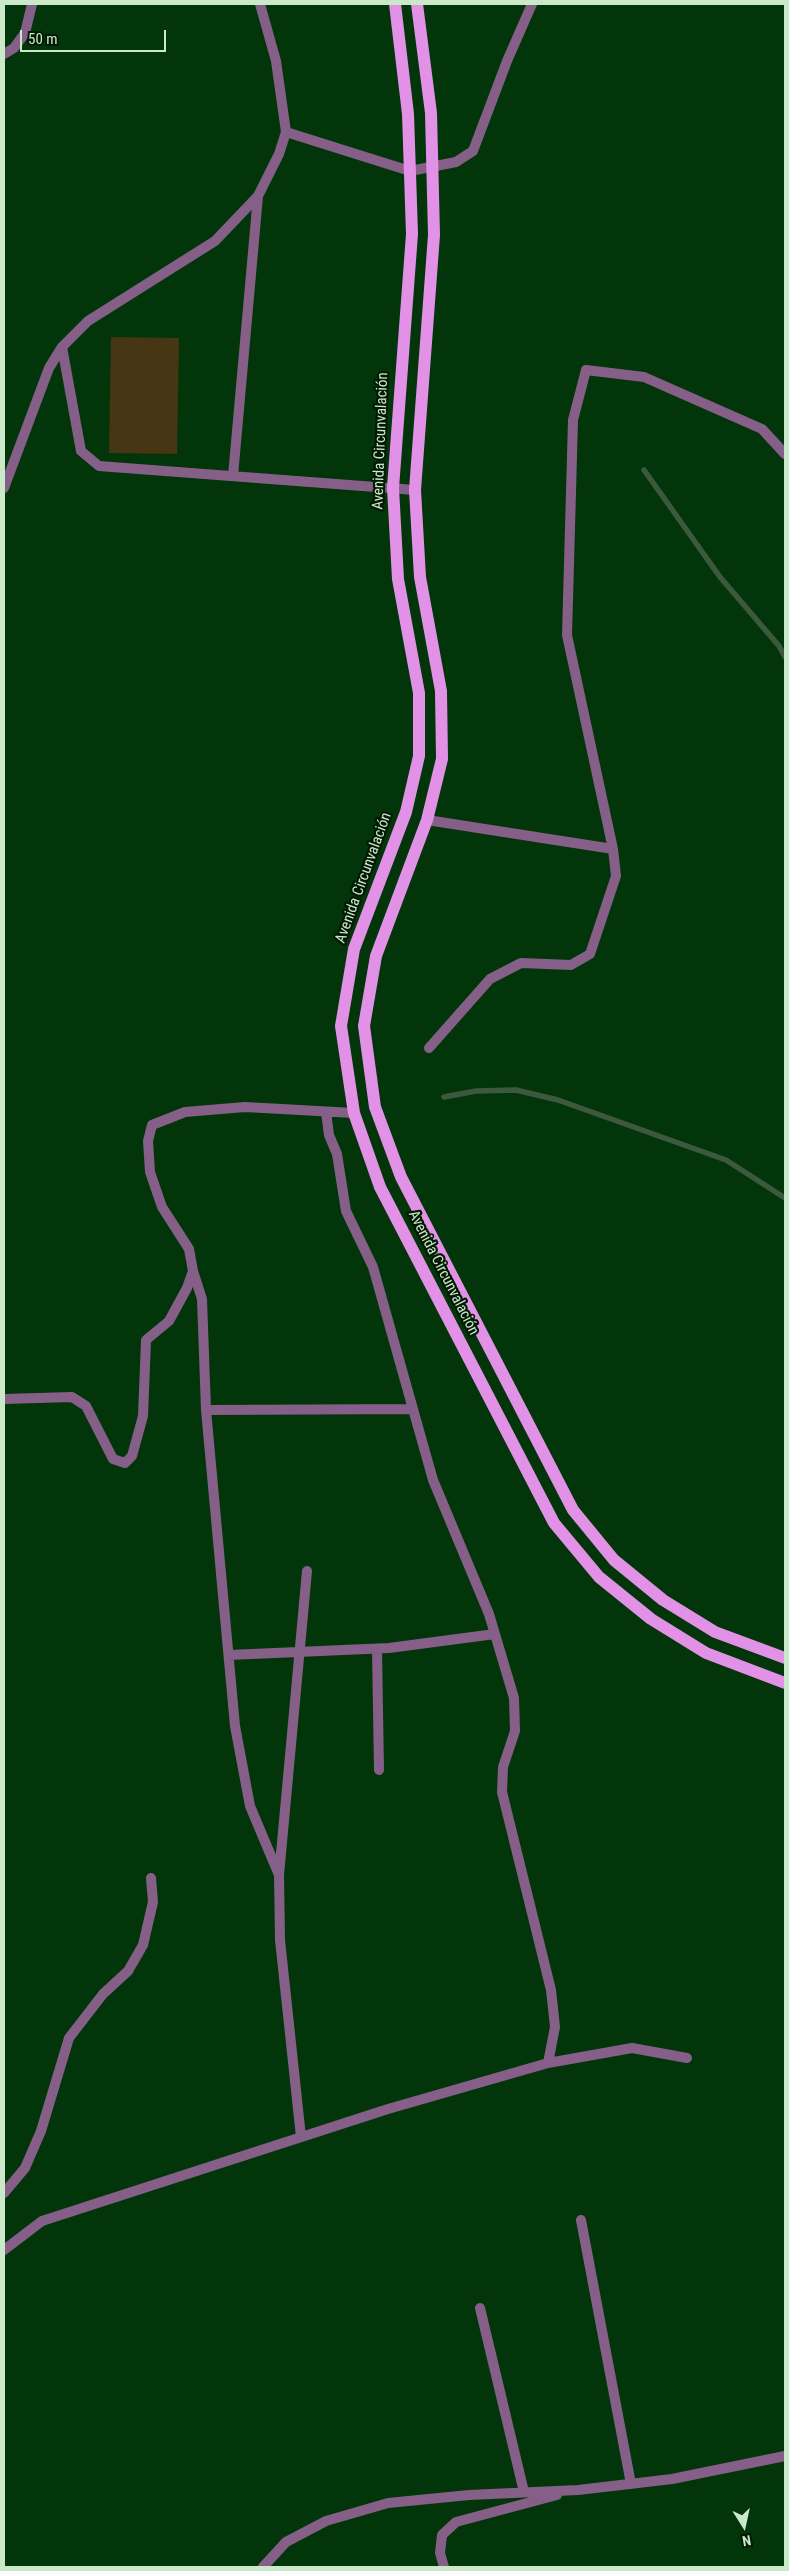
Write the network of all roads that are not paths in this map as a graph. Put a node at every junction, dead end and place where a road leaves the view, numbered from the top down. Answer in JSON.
{"nodes":[{"id":1,"x":32,"y":4,"type":"edge"},
{"id":2,"x":260,"y":4,"type":"edge"},
{"id":3,"x":395,"y":4,"type":"edge"},
{"id":4,"x":418,"y":4,"type":"edge"},
{"id":5,"x":532,"y":4,"type":"edge"},
{"id":6,"x":4,"y":54,"type":"edge"},
{"id":7,"x":286,"y":132,"type":"junction"},
{"id":8,"x":432,"y":167,"type":"junction"},
{"id":9,"x":410,"y":171,"type":"junction"},
{"id":10,"x":258,"y":196,"type":"junction"},
{"id":11,"x":62,"y":347,"type":"junction"},
{"id":12,"x":785,"y":454,"type":"edge"},
{"id":13,"x":233,"y":476,"type":"junction"},
{"id":14,"x":4,"y":488,"type":"edge"},
{"id":15,"x":393,"y":488,"type":"junction"},
{"id":16,"x":415,"y":490,"type":"junction"},
{"id":17,"x":427,"y":820,"type":"junction"},
{"id":18,"x":612,"y":849,"type":"junction"},
{"id":19,"x":429,"y":1048,"type":"dead end"},
{"id":20,"x":326,"y":1112,"type":"junction"},
{"id":21,"x":354,"y":1113,"type":"junction"},
{"id":22,"x":193,"y":1271,"type":"junction"},
{"id":23,"x":4,"y":1399,"type":"edge"},
{"id":24,"x":412,"y":1409,"type":"junction"},
{"id":25,"x":206,"y":1410,"type":"junction"},
{"id":26,"x":307,"y":1571,"type":"dead end"},
{"id":27,"x":495,"y":1634,"type":"junction"},
{"id":28,"x":377,"y":1649,"type":"junction"},
{"id":29,"x":299,"y":1652,"type":"junction"},
{"id":30,"x":229,"y":1655,"type":"junction"},
{"id":31,"x":785,"y":1658,"type":"edge"},
{"id":32,"x":785,"y":1683,"type":"edge"},
{"id":33,"x":378,"y":1770,"type":"dead end"},
{"id":34,"x":279,"y":1875,"type":"junction"},
{"id":35,"x":152,"y":1878,"type":"dead end"},
{"id":36,"x":687,"y":2058,"type":"dead end"},
{"id":37,"x":548,"y":2064,"type":"junction"},
{"id":38,"x":301,"y":2137,"type":"junction"},
{"id":39,"x":4,"y":2192,"type":"edge"},
{"id":40,"x":581,"y":2220,"type":"dead end"},
{"id":41,"x":4,"y":2250,"type":"edge"},
{"id":42,"x":480,"y":2308,"type":"dead end"},
{"id":43,"x":785,"y":2456,"type":"edge"},
{"id":44,"x":631,"y":2484,"type":"junction"},
{"id":45,"x":578,"y":2490,"type":"junction"},
{"id":46,"x":524,"y":2492,"type":"junction"},
{"id":47,"x":263,"y":2567,"type":"edge"},
{"id":48,"x":444,"y":2567,"type":"edge"}],
"edges":[{"from":1,"to":6,"type":"street"},
{"from":2,"to":7,"type":"street"},
{"from":3,"to":9,"type":"main road","name":"Avenida Circunvalación"},
{"from":4,"to":8,"type":"main road","name":"Avenida Circunvalación"},
{"from":5,"to":8,"type":"street"},
{"from":7,"to":9,"type":"street"},
{"from":7,"to":10,"type":"street"},
{"from":8,"to":9,"type":"street"},
{"from":8,"to":16,"type":"main road","name":"Avenida Circunvalación"},
{"from":9,"to":15,"type":"main road","name":"Avenida Circunvalación"},
{"from":10,"to":11,"type":"street"},
{"from":10,"to":13,"type":"street"},
{"from":11,"to":13,"type":"street"},
{"from":11,"to":14,"type":"street"},
{"from":12,"to":18,"type":"street"},
{"from":13,"to":15,"type":"street"},
{"from":15,"to":16,"type":"street"},
{"from":15,"to":21,"type":"main road","name":"Avenida Circunvalación"},
{"from":16,"to":17,"type":"main road","name":"Avenida Circunvalación"},
{"from":17,"to":18,"type":"street"},
{"from":17,"to":31,"type":"main road","name":"Avenida Circunvalación"},
{"from":18,"to":19,"type":"street"},
{"from":20,"to":21,"type":"street"},
{"from":20,"to":22,"type":"street"},
{"from":20,"to":24,"type":"street"},
{"from":21,"to":32,"type":"main road","name":"Avenida Circunvalación"},
{"from":22,"to":23,"type":"street"},
{"from":22,"to":25,"type":"street"},
{"from":24,"to":25,"type":"street"},
{"from":24,"to":27,"type":"street"},
{"from":25,"to":30,"type":"street"},
{"from":26,"to":29,"type":"street"},
{"from":27,"to":28,"type":"street"},
{"from":27,"to":37,"type":"street"},
{"from":28,"to":29,"type":"street"},
{"from":28,"to":33,"type":"street"},
{"from":29,"to":30,"type":"street"},
{"from":29,"to":34,"type":"street"},
{"from":30,"to":34,"type":"street"},
{"from":34,"to":38,"type":"street"},
{"from":35,"to":39,"type":"street"},
{"from":36,"to":37,"type":"street"},
{"from":37,"to":38,"type":"street"},
{"from":38,"to":41,"type":"street"},
{"from":40,"to":44,"type":"street"},
{"from":42,"to":46,"type":"street"},
{"from":43,"to":44,"type":"street"},
{"from":44,"to":45,"type":"street"},
{"from":45,"to":46,"type":"street"},
{"from":45,"to":48,"type":"street"},
{"from":46,"to":47,"type":"street"}]}
